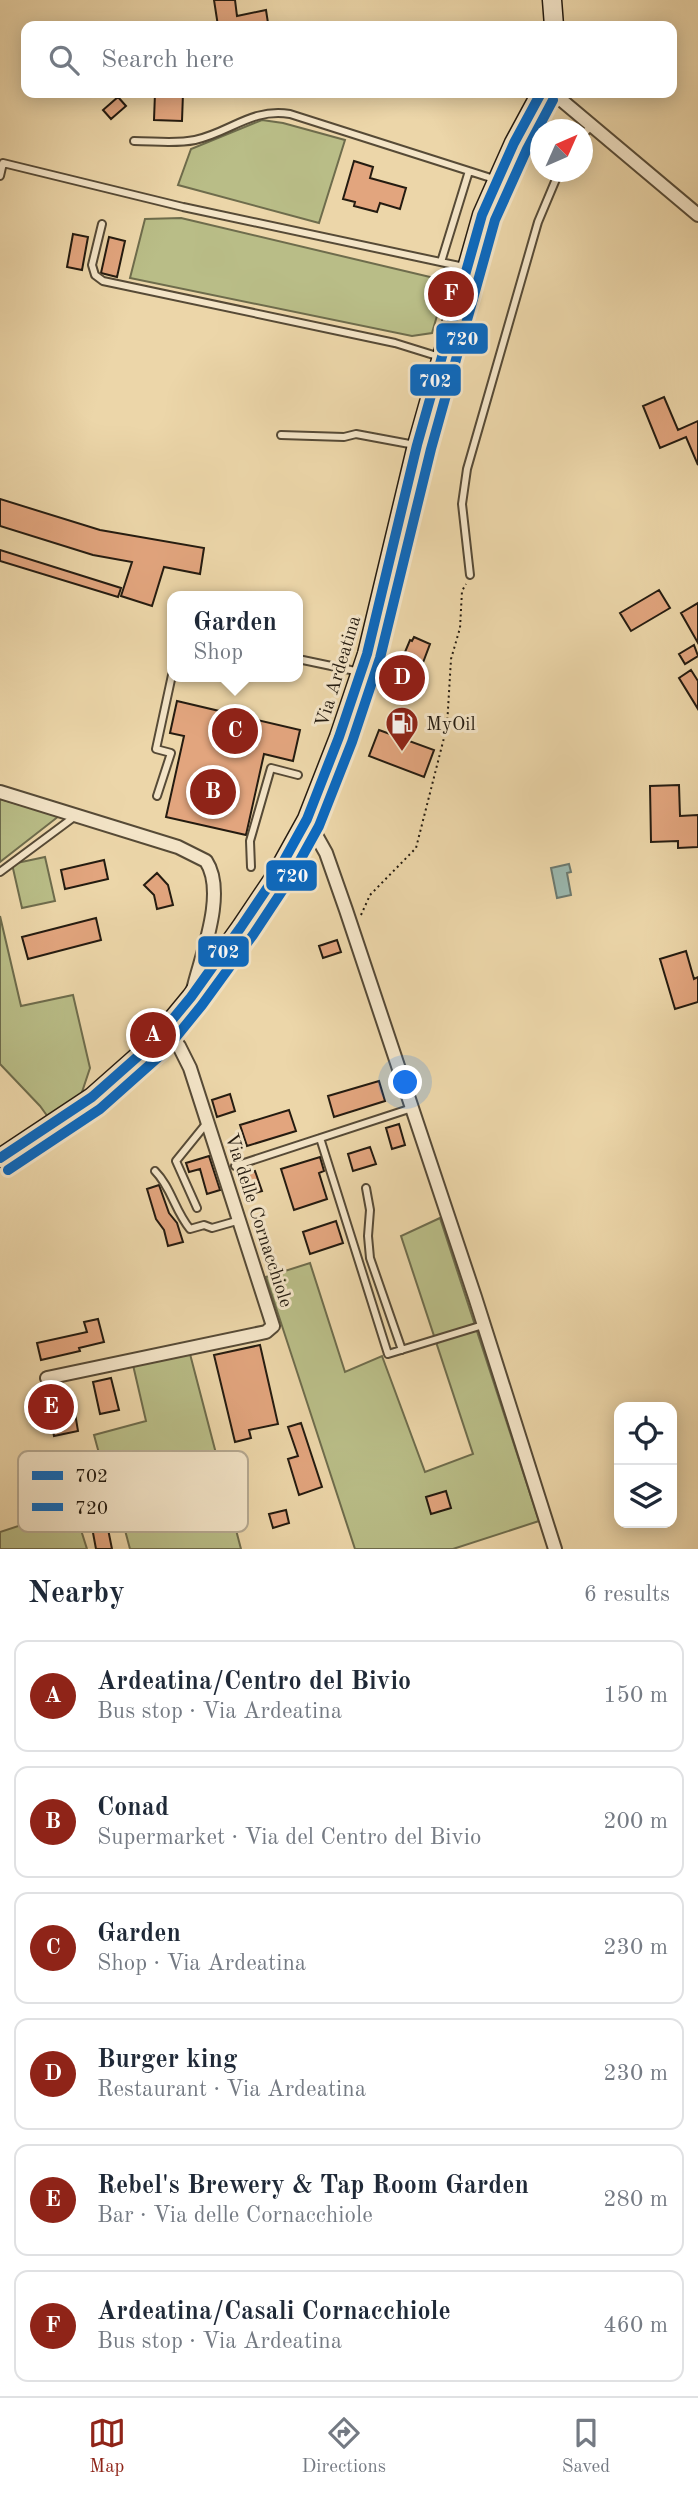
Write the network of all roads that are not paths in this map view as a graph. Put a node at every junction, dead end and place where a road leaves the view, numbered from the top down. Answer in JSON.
{"nodes":[{"id":1,"x":552,"y":0,"type":"edge"},
{"id":2,"x":554,"y":21,"type":"edge"},
{"id":3,"x":539,"y":98,"type":"edge"},
{"id":4,"x":559,"y":98,"type":"edge"},
{"id":5,"x":585,"y":119,"type":"edge"},
{"id":6,"x":593,"y":126,"type":"edge"},
{"id":7,"x":134,"y":141,"type":"dead end"},
{"id":8,"x":469,"y":171,"type":"junction"},
{"id":9,"x":0,"y":176,"type":"edge"},
{"id":10,"x":498,"y":180,"type":"junction"},
{"id":11,"x":555,"y":182,"type":"edge"},
{"id":12,"x":698,"y":215,"type":"edge"},
{"id":13,"x":102,"y":224,"type":"dead end"},
{"id":14,"x":441,"y":262,"type":"junction"},
{"id":15,"x":466,"y":268,"type":"junction"},
{"id":16,"x":442,"y":357,"type":"junction"},
{"id":17,"x":281,"y":435,"type":"dead end"},
{"id":18,"x":417,"y":445,"type":"junction"},
{"id":19,"x":470,"y":575,"type":"road end"},
{"id":20,"x":303,"y":660,"type":"edge"},
{"id":21,"x":362,"y":672,"type":"junction"},
{"id":22,"x":170,"y":682,"type":"edge"},
{"id":23,"x":298,"y":775,"type":"dead end"},
{"id":24,"x":0,"y":792,"type":"edge"},
{"id":25,"x":157,"y":796,"type":"dead end"},
{"id":26,"x":77,"y":815,"type":"junction"},
{"id":27,"x":307,"y":819,"type":"junction"},
{"id":28,"x":251,"y":867,"type":"dead end"},
{"id":29,"x":0,"y":872,"type":"edge"},
{"id":30,"x":191,"y":997,"type":"junction"},
{"id":31,"x":164,"y":1030,"type":"junction"},
{"id":32,"x":412,"y":1108,"type":"junction"},
{"id":33,"x":208,"y":1123,"type":"junction"},
{"id":34,"x":320,"y":1138,"type":"junction"},
{"id":35,"x":0,"y":1158,"type":"edge"},
{"id":36,"x":235,"y":1166,"type":"dead end"},
{"id":37,"x":155,"y":1171,"type":"dead end"},
{"id":38,"x":366,"y":1188,"type":"dead end"},
{"id":39,"x":197,"y":1208,"type":"dead end"},
{"id":40,"x":240,"y":1220,"type":"junction"},
{"id":41,"x":483,"y":1325,"type":"junction"},
{"id":42,"x":402,"y":1350,"type":"junction"},
{"id":43,"x":47,"y":1378,"type":"dead end"},
{"id":44,"x":555,"y":1549,"type":"edge"}],
"edges":[{"from":1,"to":2,"type":"main road"},
{"from":3,"to":10,"type":"main road","name":"Via Ardeatina"},
{"from":4,"to":5,"type":"street"},
{"from":6,"to":12,"type":"street"},
{"from":7,"to":8,"type":"lane"},
{"from":8,"to":10,"type":"lane"},
{"from":8,"to":14,"type":"lane"},
{"from":9,"to":14,"type":"lane"},
{"from":10,"to":15,"type":"main road","name":"Via Ardeatina"},
{"from":11,"to":19,"type":"lane"},
{"from":13,"to":16,"type":"lane"},
{"from":14,"to":15,"type":"lane"},
{"from":15,"to":16,"type":"main road","name":"Via Ardeatina"},
{"from":16,"to":18,"type":"main road","name":"Via Ardeatina"},
{"from":17,"to":18,"type":"lane"},
{"from":18,"to":21,"type":"main road","name":"Via Ardeatina"},
{"from":20,"to":21,"type":"lane"},
{"from":21,"to":27,"type":"main road","name":"Via Ardeatina"},
{"from":22,"to":25,"type":"lane"},
{"from":23,"to":28,"type":"lane"},
{"from":24,"to":26,"type":"street"},
{"from":26,"to":29,"type":"lane"},
{"from":26,"to":30,"type":"street"},
{"from":27,"to":30,"type":"main road","name":"Via Ardeatina"},
{"from":27,"to":32,"type":"street"},
{"from":30,"to":31,"type":"main road","name":"Via Ardeatina"},
{"from":31,"to":33,"type":"street","name":"Via delle Cornacchiole"},
{"from":31,"to":35,"type":"main road","name":"Via Ardeatina"},
{"from":32,"to":34,"type":"lane"},
{"from":32,"to":41,"type":"street"},
{"from":33,"to":39,"type":"lane"},
{"from":33,"to":40,"type":"street","name":"Via delle Cornacchiole"},
{"from":34,"to":36,"type":"lane"},
{"from":34,"to":42,"type":"lane"},
{"from":37,"to":40,"type":"lane"},
{"from":38,"to":42,"type":"lane"},
{"from":40,"to":43,"type":"street","name":"Via delle Cornacchiole"},
{"from":41,"to":42,"type":"lane"},
{"from":41,"to":44,"type":"street"}]}
